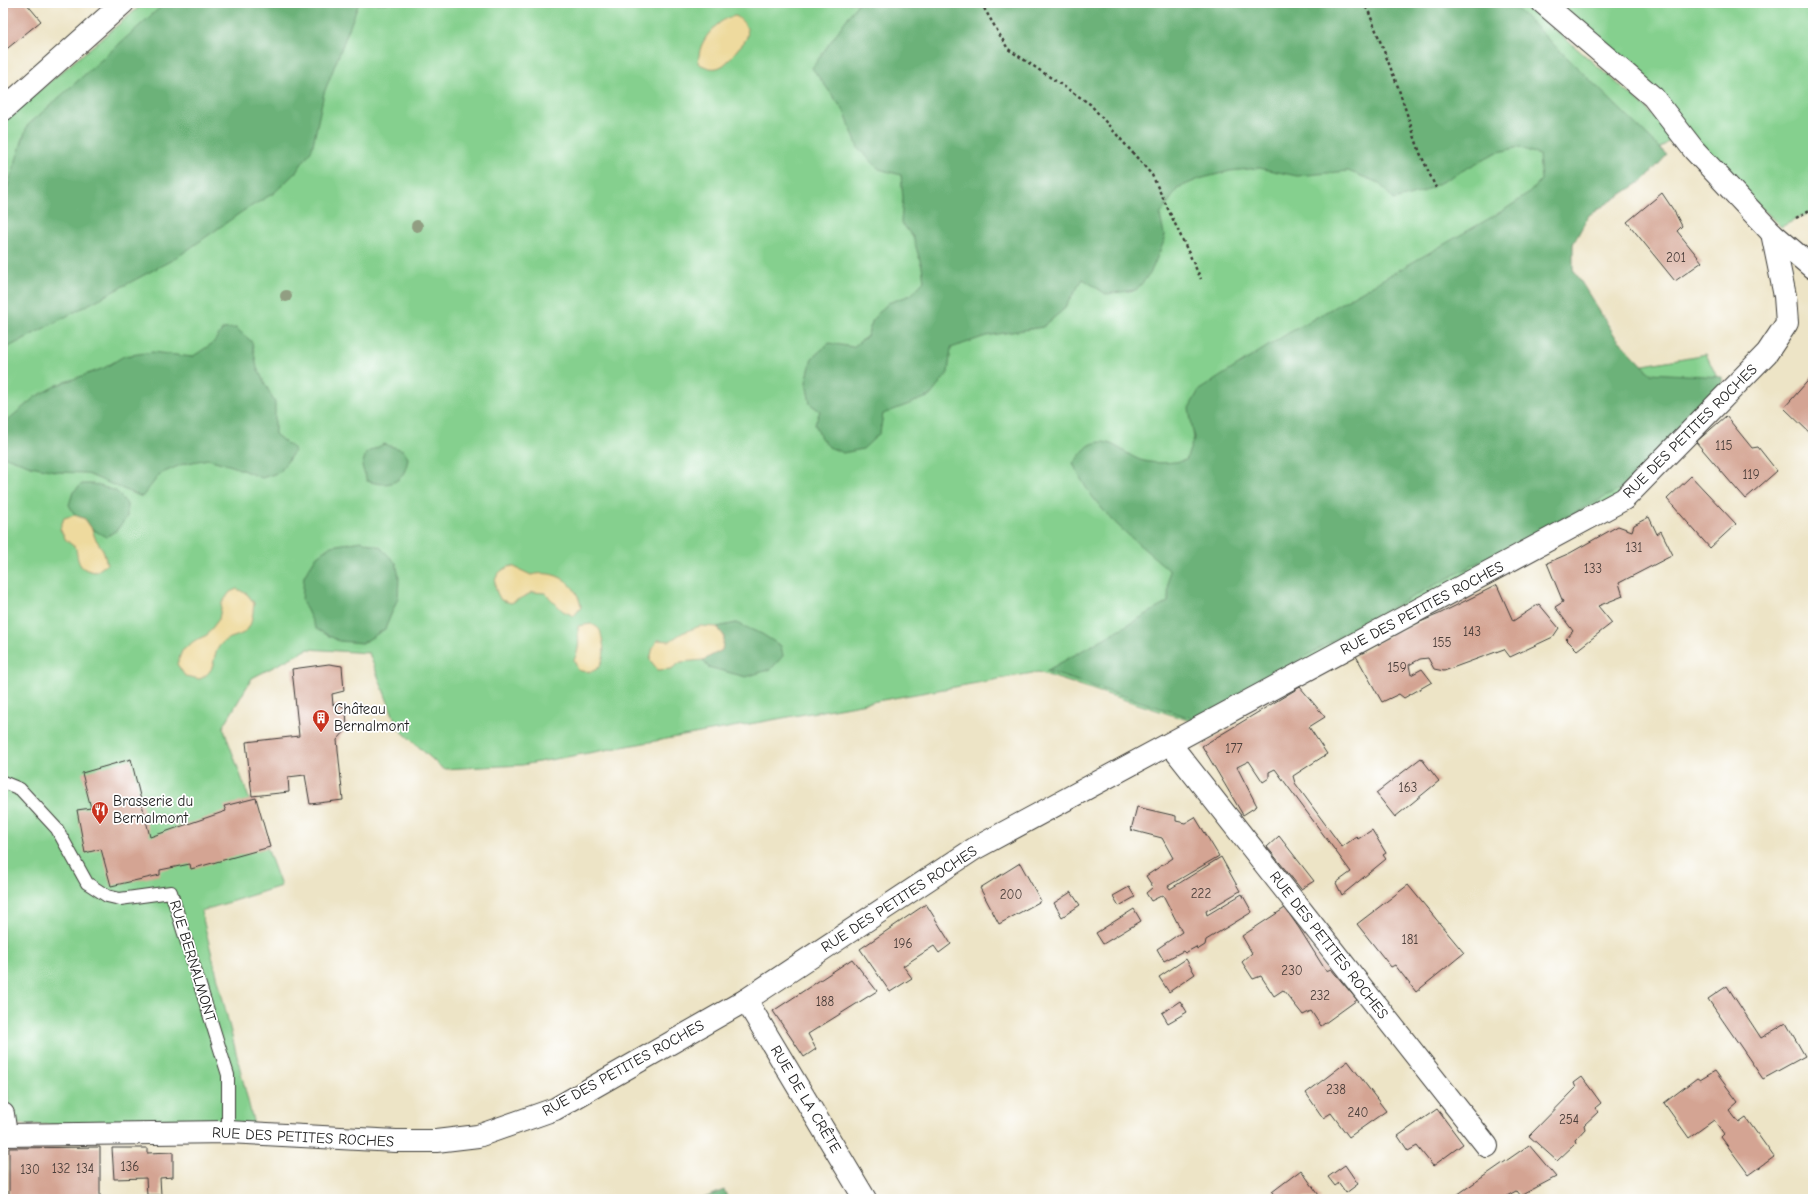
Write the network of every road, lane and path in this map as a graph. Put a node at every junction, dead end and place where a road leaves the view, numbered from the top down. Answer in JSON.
{"nodes":[{"id":1,"x":123,"y":3,"type":"edge"},
{"id":2,"x":980,"y":3,"type":"edge"},
{"id":3,"x":1362,"y":3,"type":"edge"},
{"id":4,"x":1544,"y":3,"type":"edge"},
{"id":5,"x":3,"y":110,"type":"edge"},
{"id":6,"x":1436,"y":188,"type":"dead end"},
{"id":7,"x":1772,"y":234,"type":"junction"},
{"id":8,"x":1813,"y":268,"type":"edge"},
{"id":9,"x":1201,"y":279,"type":"dead end"},
{"id":10,"x":1170,"y":744,"type":"junction"},
{"id":11,"x":3,"y":782,"type":"edge"},
{"id":12,"x":746,"y":1000,"type":"junction"},
{"id":13,"x":4,"y":1128,"type":"edge"},
{"id":14,"x":228,"y":1132,"type":"junction"},
{"id":15,"x":1487,"y":1146,"type":"dead end"},
{"id":16,"x":865,"y":1199,"type":"edge"}],
"edges":[{"from":1,"to":5,"type":"street"},
{"from":2,"to":9,"type":"path"},
{"from":3,"to":6,"type":"path"},
{"from":4,"to":7,"type":"street"},
{"from":7,"to":8,"type":"street"},
{"from":7,"to":10,"type":"street","name":"RUE DES PETITES ROCHES"},
{"from":10,"to":12,"type":"street","name":"RUE DES PETITES ROCHES"},
{"from":10,"to":15,"type":"street","name":"RUE DES PETITES ROCHES"},
{"from":11,"to":14,"type":"lane","name":"RUE BERNALMONT"},
{"from":12,"to":14,"type":"street","name":"RUE DES PETITES ROCHES"},
{"from":12,"to":16,"type":"street","name":"RUE DE LA CRÊTE"},
{"from":13,"to":14,"type":"street","name":"RUE DES PETITES ROCHES"}]}
